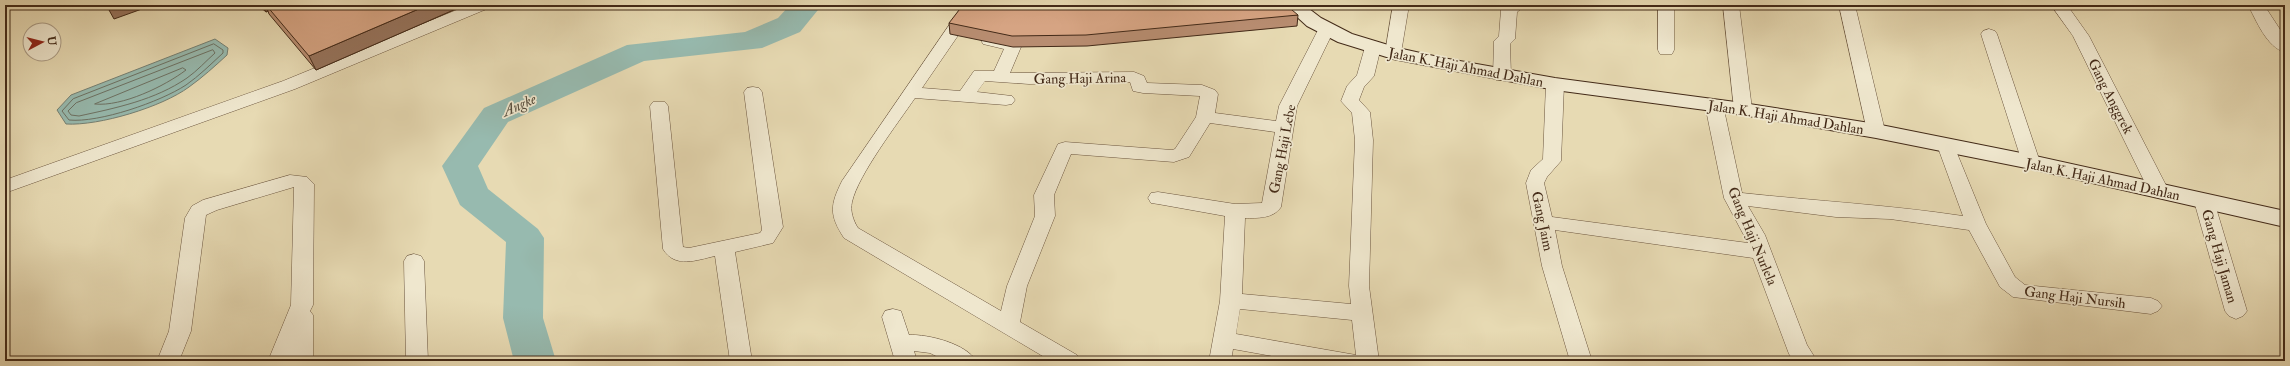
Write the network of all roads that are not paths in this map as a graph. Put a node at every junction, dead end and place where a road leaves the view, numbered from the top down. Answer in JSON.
{"nodes":[{"id":1,"x":483,"y":5,"type":"edge"},
{"id":2,"x":971,"y":5,"type":"edge"},
{"id":3,"x":1293,"y":5,"type":"edge"},
{"id":4,"x":1401,"y":5,"type":"edge"},
{"id":5,"x":1518,"y":5,"type":"edge"},
{"id":6,"x":1666,"y":5,"type":"edge"},
{"id":7,"x":1731,"y":5,"type":"edge"},
{"id":8,"x":1847,"y":5,"type":"edge"},
{"id":9,"x":2059,"y":5,"type":"edge"},
{"id":10,"x":2256,"y":5,"type":"edge"},
{"id":11,"x":1326,"y":30,"type":"junction"},
{"id":12,"x":1989,"y":34,"type":"dead end"},
{"id":13,"x":963,"y":36,"type":"junction"},
{"id":14,"x":1373,"y":47,"type":"junction"},
{"id":15,"x":2285,"y":47,"type":"edge"},
{"id":16,"x":1666,"y":50,"type":"dead end"},
{"id":17,"x":1393,"y":53,"type":"junction"},
{"id":18,"x":1000,"y":76,"type":"junction"},
{"id":19,"x":1502,"y":76,"type":"junction"},
{"id":20,"x":1555,"y":84,"type":"junction"},
{"id":21,"x":754,"y":92,"type":"dead end"},
{"id":22,"x":910,"y":92,"type":"junction"},
{"id":23,"x":965,"y":97,"type":"junction"},
{"id":24,"x":1006,"y":100,"type":"dead end"},
{"id":25,"x":1714,"y":105,"type":"junction"},
{"id":26,"x":660,"y":106,"type":"dead end"},
{"id":27,"x":1743,"y":109,"type":"junction"},
{"id":28,"x":1205,"y":117,"type":"junction"},
{"id":29,"x":1284,"y":128,"type":"junction"},
{"id":30,"x":1876,"y":131,"type":"junction"},
{"id":31,"x":1946,"y":145,"type":"junction"},
{"id":32,"x":2031,"y":162,"type":"junction"},
{"id":33,"x":5,"y":186,"type":"edge"},
{"id":34,"x":2159,"y":191,"type":"junction"},
{"id":35,"x":1158,"y":198,"type":"dead end"},
{"id":36,"x":1734,"y":198,"type":"junction"},
{"id":37,"x":2204,"y":201,"type":"junction"},
{"id":38,"x":1235,"y":211,"type":"junction"},
{"id":39,"x":2285,"y":219,"type":"edge"},
{"id":40,"x":1542,"y":222,"type":"junction"},
{"id":41,"x":1976,"y":224,"type":"junction"},
{"id":42,"x":724,"y":248,"type":"junction"},
{"id":43,"x":1761,"y":252,"type":"junction"},
{"id":44,"x":414,"y":261,"type":"dead end"},
{"id":45,"x":1231,"y":301,"type":"junction"},
{"id":46,"x":302,"y":305,"type":"junction"},
{"id":47,"x":2151,"y":306,"type":"dead end"},
{"id":48,"x":2236,"y":311,"type":"dead end"},
{"id":49,"x":1361,"y":313,"type":"junction"},
{"id":50,"x":893,"y":317,"type":"dead end"},
{"id":51,"x":1008,"y":327,"type":"junction"},
{"id":52,"x":1225,"y":340,"type":"junction"},
{"id":53,"x":904,"y":353,"type":"edge"},
{"id":54,"x":168,"y":361,"type":"edge"},
{"id":55,"x":279,"y":361,"type":"edge"},
{"id":56,"x":302,"y":361,"type":"edge"},
{"id":57,"x":417,"y":361,"type":"edge"},
{"id":58,"x":741,"y":361,"type":"edge"},
{"id":59,"x":965,"y":361,"type":"edge"},
{"id":60,"x":1069,"y":361,"type":"edge"},
{"id":61,"x":1220,"y":361,"type":"edge"},
{"id":62,"x":1349,"y":361,"type":"edge"},
{"id":63,"x":1368,"y":361,"type":"edge"},
{"id":64,"x":1580,"y":361,"type":"edge"},
{"id":65,"x":1806,"y":361,"type":"edge"}],
"edges":[{"from":1,"to":33,"type":"street"},
{"from":2,"to":13,"type":"street"},
{"from":3,"to":11,"type":"main road","name":"Jalan K. Haji Ahmad Dahlan"},
{"from":4,"to":17,"type":"street"},
{"from":5,"to":19,"type":"street"},
{"from":6,"to":16,"type":"street"},
{"from":7,"to":27,"type":"street"},
{"from":8,"to":30,"type":"street"},
{"from":9,"to":34,"type":"street","name":"Gang Anggrek"},
{"from":10,"to":15,"type":"street"},
{"from":11,"to":14,"type":"main road","name":"Jalan K. Haji Ahmad Dahlan"},
{"from":11,"to":29,"type":"street","name":"Gang Haji Lebe"},
{"from":12,"to":32,"type":"street"},
{"from":13,"to":18,"type":"street"},
{"from":13,"to":22,"type":"street"},
{"from":14,"to":17,"type":"main road","name":"Jalan K. Haji Ahmad Dahlan"},
{"from":14,"to":49,"type":"street"},
{"from":17,"to":19,"type":"main road","name":"Jalan K. Haji Ahmad Dahlan"},
{"from":18,"to":23,"type":"street"},
{"from":18,"to":28,"type":"street","name":"Gang Haji Arina"},
{"from":19,"to":20,"type":"main road","name":"Jalan K. Haji Ahmad Dahlan"},
{"from":20,"to":25,"type":"main road","name":"Jalan K. Haji Ahmad Dahlan"},
{"from":20,"to":40,"type":"street","name":"Gang Jaim"},
{"from":21,"to":42,"type":"street"},
{"from":22,"to":23,"type":"street"},
{"from":22,"to":51,"type":"street"},
{"from":23,"to":24,"type":"street"},
{"from":25,"to":27,"type":"main road","name":"Jalan K. Haji Ahmad Dahlan"},
{"from":25,"to":36,"type":"street","name":"Gang Haji Nurlela"},
{"from":26,"to":42,"type":"street"},
{"from":27,"to":30,"type":"main road","name":"Jalan K. Haji Ahmad Dahlan"},
{"from":28,"to":29,"type":"street"},
{"from":28,"to":51,"type":"street"},
{"from":29,"to":38,"type":"street","name":"Gang Haji Lebe"},
{"from":30,"to":31,"type":"main road","name":"Jalan K. Haji Ahmad Dahlan"},
{"from":31,"to":32,"type":"main road","name":"Jalan K. Haji Ahmad Dahlan"},
{"from":31,"to":41,"type":"street","name":"Gang Haji Nursih"},
{"from":32,"to":34,"type":"main road","name":"Jalan K. Haji Ahmad Dahlan"},
{"from":34,"to":37,"type":"main road","name":"Jalan K. Haji Ahmad Dahlan"},
{"from":35,"to":38,"type":"street"},
{"from":36,"to":41,"type":"street"},
{"from":36,"to":43,"type":"street","name":"Gang Haji Nurlela"},
{"from":37,"to":39,"type":"main road","name":"Jalan K. Haji Ahmad Dahlan"},
{"from":37,"to":48,"type":"street","name":"Gang Haji Jaman"},
{"from":38,"to":45,"type":"street"},
{"from":40,"to":43,"type":"street"},
{"from":40,"to":64,"type":"street","name":"Gang Jaim"},
{"from":41,"to":47,"type":"street","name":"Gang Haji Nursih"},
{"from":42,"to":58,"type":"street"},
{"from":43,"to":65,"type":"street","name":"Gang Haji Nurlela"},
{"from":44,"to":57,"type":"street"},
{"from":45,"to":49,"type":"street"},
{"from":45,"to":52,"type":"street"},
{"from":46,"to":54,"type":"street"},
{"from":46,"to":55,"type":"street"},
{"from":46,"to":56,"type":"street"},
{"from":49,"to":63,"type":"street"},
{"from":50,"to":53,"type":"street"},
{"from":51,"to":60,"type":"street"},
{"from":52,"to":61,"type":"street"},
{"from":52,"to":62,"type":"street"},
{"from":53,"to":59,"type":"street"}]}
